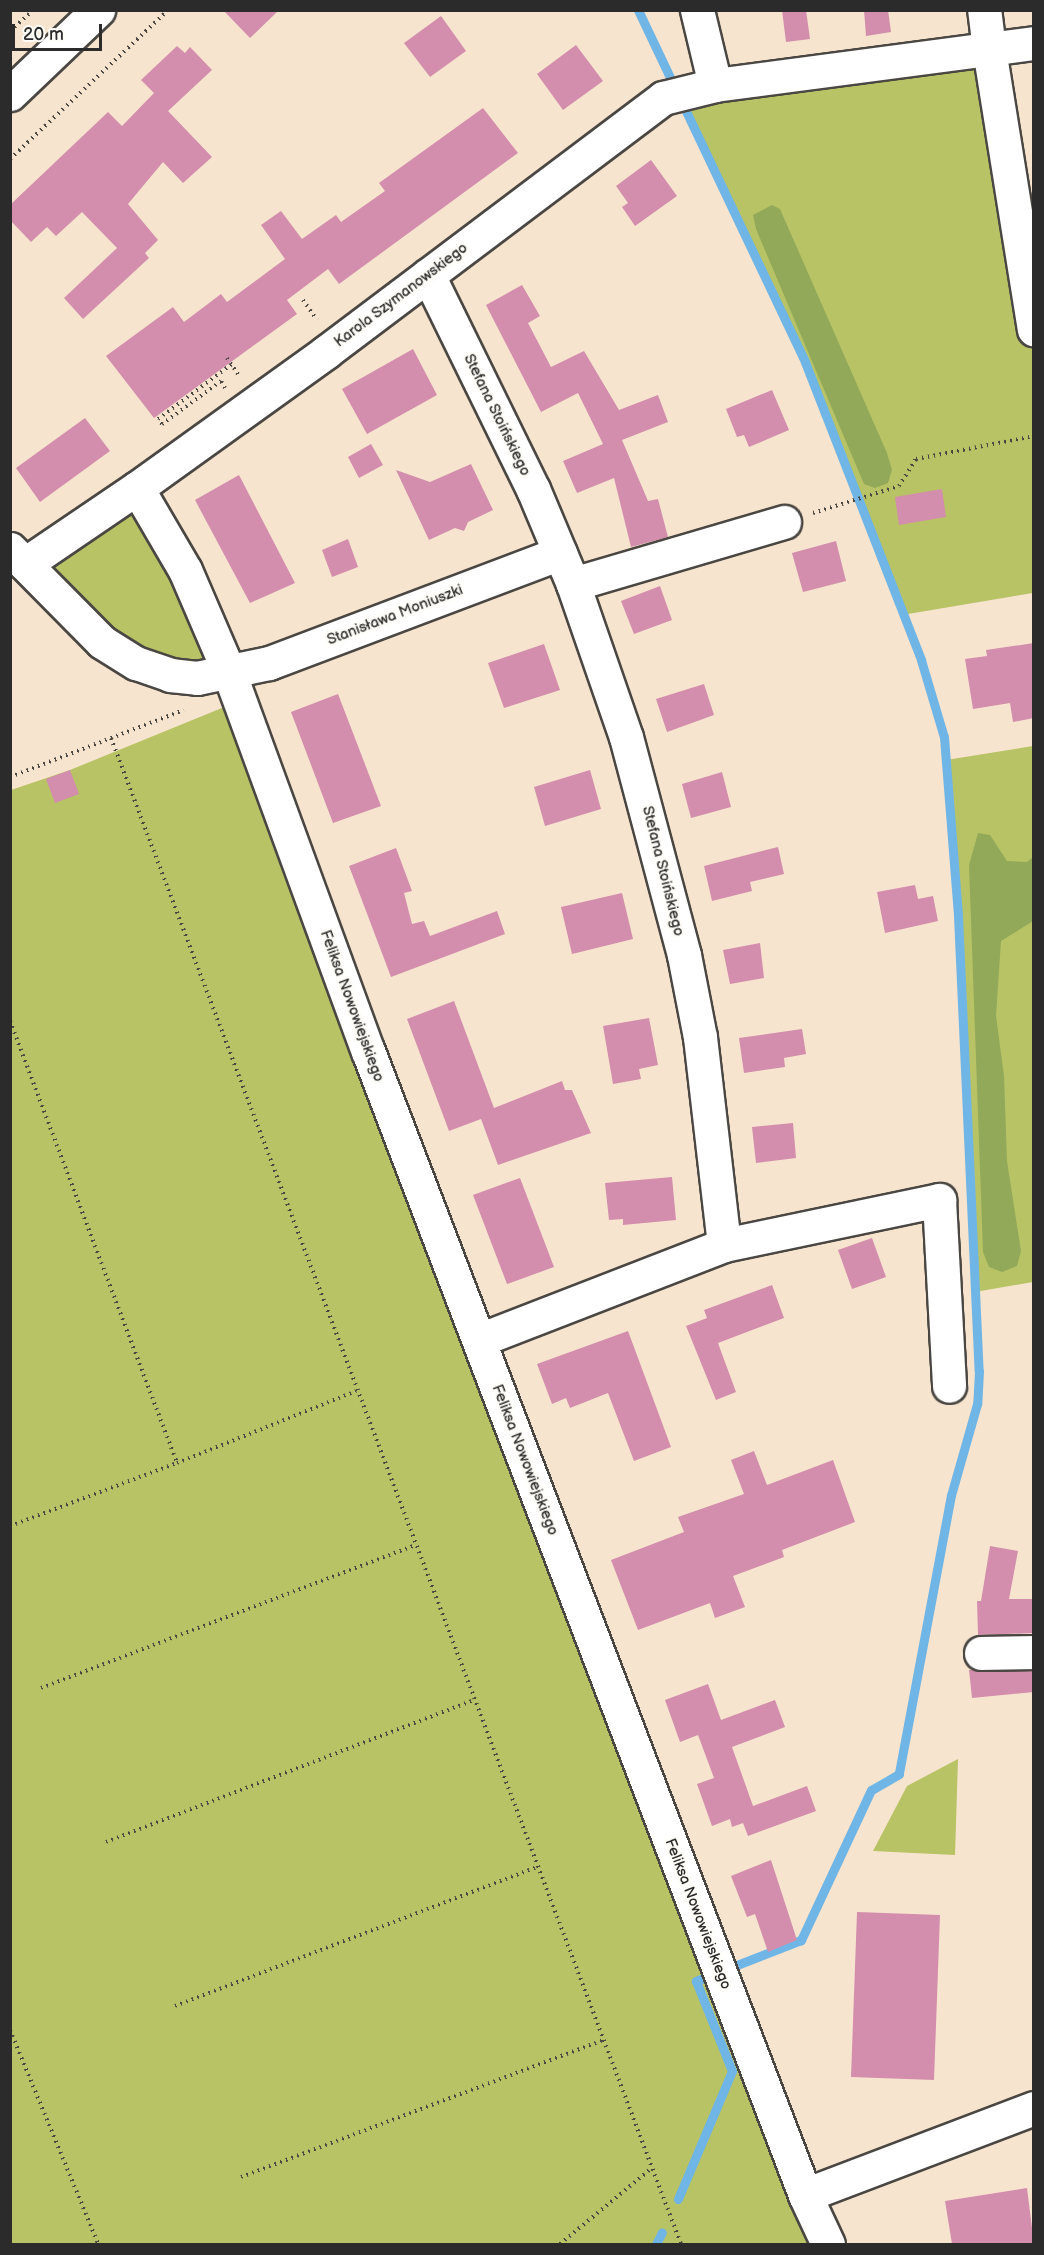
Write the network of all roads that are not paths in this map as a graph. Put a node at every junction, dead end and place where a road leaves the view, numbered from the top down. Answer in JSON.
{"nodes":[{"id":1,"x":98,"y":10,"type":"edge"},
{"id":2,"x":697,"y":10,"type":"edge"},
{"id":3,"x":984,"y":10,"type":"edge"},
{"id":4,"x":1034,"y":43,"type":"edge"},
{"id":5,"x":989,"y":50,"type":"junction"},
{"id":6,"x":706,"y":87,"type":"junction"},
{"id":7,"x":10,"y":94,"type":"edge"},
{"id":8,"x":428,"y":275,"type":"junction"},
{"id":9,"x":1034,"y":329,"type":"edge"},
{"id":10,"x":137,"y":488,"type":"junction"},
{"id":11,"x":784,"y":522,"type":"dead end"},
{"id":12,"x":560,"y":553,"type":"junction"},
{"id":13,"x":18,"y":556,"type":"edge"},
{"id":14,"x":573,"y":584,"type":"junction"},
{"id":15,"x":232,"y":681,"type":"junction"},
{"id":16,"x":724,"y":1245,"type":"junction"},
{"id":17,"x":479,"y":1340,"type":"junction"},
{"id":18,"x":949,"y":1386,"type":"dead end"},
{"id":19,"x":1034,"y":1652,"type":"edge"},
{"id":20,"x":981,"y":1653,"type":"dead end"},
{"id":21,"x":1034,"y":2108,"type":"edge"},
{"id":22,"x":805,"y":2195,"type":"junction"},
{"id":23,"x":828,"y":2244,"type":"edge"}],
"edges":[{"from":1,"to":7,"type":"street"},
{"from":2,"to":6,"type":"street"},
{"from":3,"to":5,"type":"street"},
{"from":4,"to":5,"type":"street"},
{"from":5,"to":6,"type":"street"},
{"from":5,"to":9,"type":"street"},
{"from":6,"to":8,"type":"street","name":"Karola Szymanowskiego"},
{"from":8,"to":10,"type":"street","name":"Karola Szymanowskiego"},
{"from":8,"to":12,"type":"street","name":"Stefana Stoińskiego"},
{"from":10,"to":13,"type":"street","name":"Karola Szymanowskiego"},
{"from":10,"to":15,"type":"street","name":"Feliksa Nowowiejskiego"},
{"from":11,"to":14,"type":"street"},
{"from":12,"to":14,"type":"street","name":"Stefana Stoińskiego"},
{"from":12,"to":15,"type":"street","name":"Stanisława Moniuszki"},
{"from":13,"to":15,"type":"street","name":"Stanisława Moniuszki"},
{"from":14,"to":16,"type":"street","name":"Stefana Stoińskiego"},
{"from":15,"to":17,"type":"street","name":"Feliksa Nowowiejskiego"},
{"from":16,"to":17,"type":"street"},
{"from":16,"to":18,"type":"street"},
{"from":17,"to":22,"type":"street","name":"Feliksa Nowowiejskiego"},
{"from":19,"to":20,"type":"street"},
{"from":21,"to":22,"type":"street"},
{"from":22,"to":23,"type":"street","name":"Feliksa Nowowiejskiego"}]}
